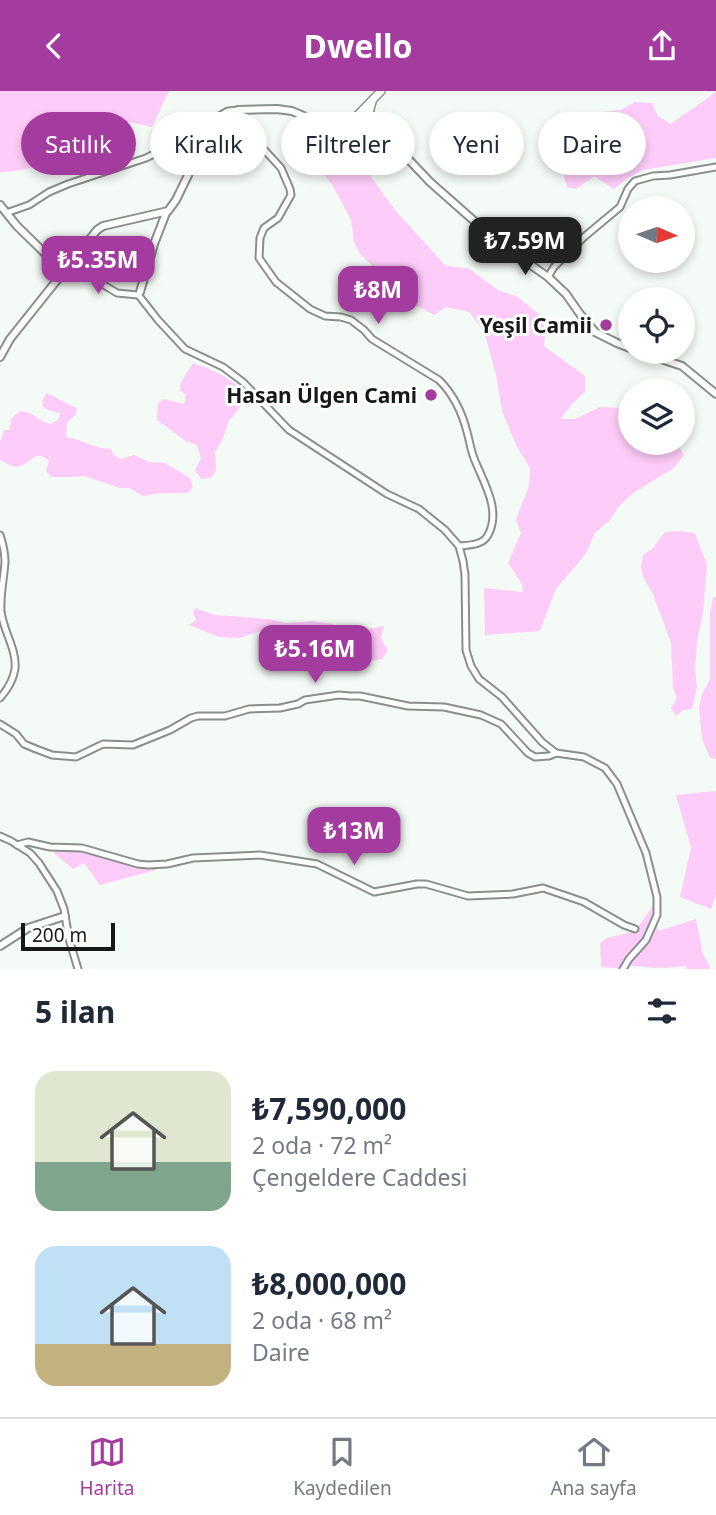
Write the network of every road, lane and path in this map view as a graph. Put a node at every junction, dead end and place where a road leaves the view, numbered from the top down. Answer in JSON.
{"nodes":[{"id":1,"x":378,"y":94,"type":"edge"},
{"id":2,"x":238,"y":110,"type":"junction"},
{"id":3,"x":226,"y":112,"type":"edge"},
{"id":4,"x":236,"y":112,"type":"edge"},
{"id":5,"x":294,"y":112,"type":"edge"},
{"id":6,"x":366,"y":112,"type":"edge"},
{"id":7,"x":267,"y":153,"type":"edge"},
{"id":8,"x":150,"y":156,"type":"edge"},
{"id":9,"x":415,"y":166,"type":"edge"},
{"id":10,"x":716,"y":167,"type":"edge"},
{"id":11,"x":188,"y":175,"type":"edge"},
{"id":12,"x":0,"y":205,"type":"edge"},
{"id":13,"x":6,"y":213,"type":"junction"},
{"id":14,"x":166,"y":213,"type":"junction"},
{"id":15,"x":72,"y":262,"type":"junction"},
{"id":16,"x":64,"y":272,"type":"junction"},
{"id":17,"x":548,"y":277,"type":"junction"},
{"id":18,"x":139,"y":294,"type":"junction"},
{"id":19,"x":618,"y":343,"type":"edge"},
{"id":20,"x":0,"y":357,"type":"edge"},
{"id":21,"x":676,"y":364,"type":"edge"},
{"id":22,"x":716,"y":394,"type":"edge"},
{"id":23,"x":0,"y":535,"type":"edge"},
{"id":24,"x":459,"y":546,"type":"junction"},
{"id":25,"x":0,"y":698,"type":"edge"},
{"id":26,"x":0,"y":724,"type":"edge"},
{"id":27,"x":556,"y":753,"type":"junction"},
{"id":28,"x":0,"y":836,"type":"edge"},
{"id":29,"x":18,"y":845,"type":"junction"},
{"id":30,"x":65,"y":916,"type":"junction"},
{"id":31,"x":635,"y":929,"type":"dead end"},
{"id":32,"x":0,"y":946,"type":"edge"},
{"id":33,"x":78,"y":969,"type":"edge"},
{"id":34,"x":623,"y":969,"type":"edge"}],
"edges":[{"from":1,"to":6,"type":"main road"},
{"from":2,"to":3,"type":"street"},
{"from":2,"to":4,"type":"main road"},
{"from":2,"to":5,"type":"main road"},
{"from":7,"to":24,"type":"street"},
{"from":8,"to":13,"type":"street"},
{"from":9,"to":17,"type":"main road"},
{"from":10,"to":17,"type":"street"},
{"from":11,"to":14,"type":"main road"},
{"from":12,"to":13,"type":"main road"},
{"from":13,"to":16,"type":"main road"},
{"from":14,"to":15,"type":"main road"},
{"from":14,"to":18,"type":"main road"},
{"from":15,"to":16,"type":"main road"},
{"from":15,"to":18,"type":"street"},
{"from":16,"to":20,"type":"main road"},
{"from":17,"to":19,"type":"main road"},
{"from":18,"to":24,"type":"street"},
{"from":21,"to":22,"type":"main road"},
{"from":23,"to":25,"type":"street"},
{"from":24,"to":27,"type":"street"},
{"from":26,"to":27,"type":"street"},
{"from":27,"to":34,"type":"street"},
{"from":28,"to":29,"type":"street"},
{"from":29,"to":30,"type":"street"},
{"from":29,"to":31,"type":"street"},
{"from":30,"to":32,"type":"main road"},
{"from":30,"to":33,"type":"street"}]}
